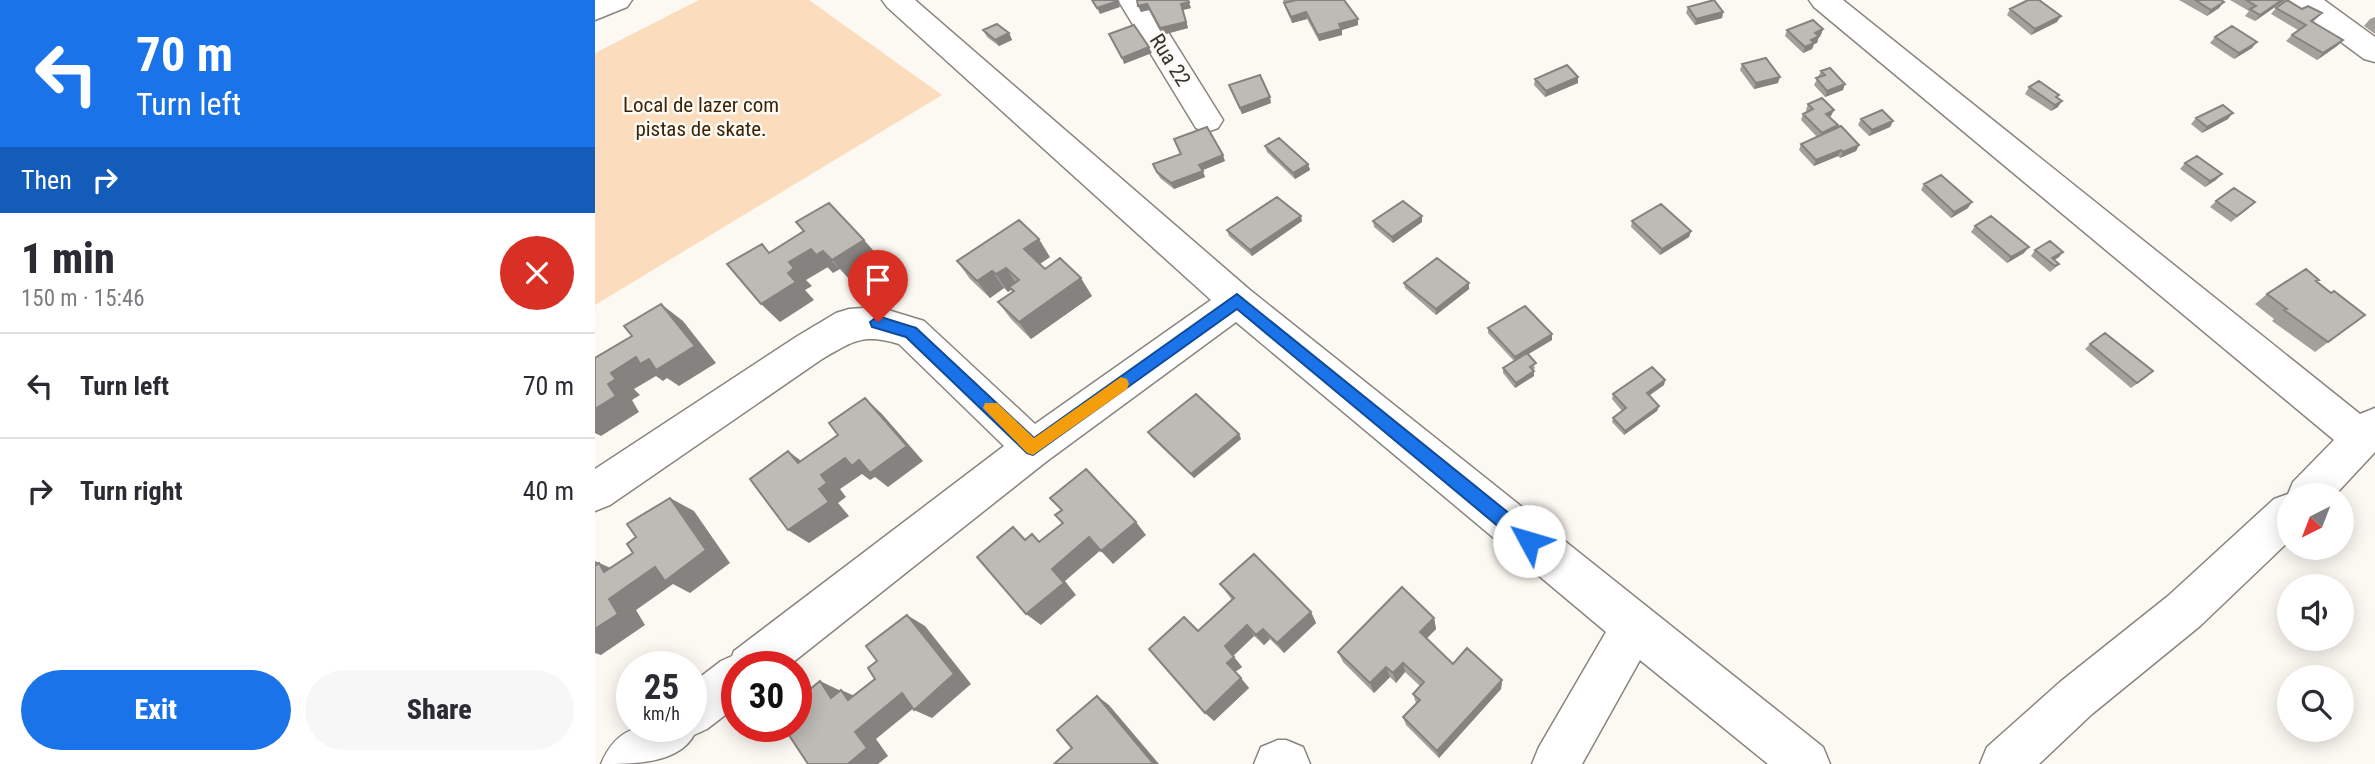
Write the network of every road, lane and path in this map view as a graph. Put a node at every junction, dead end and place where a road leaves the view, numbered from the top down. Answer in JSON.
{"nodes":[{"id":1,"x":617,"y":0,"type":"edge"},
{"id":2,"x":897,"y":0,"type":"edge"},
{"id":3,"x":1133,"y":0,"type":"edge"},
{"id":4,"x":1824,"y":0,"type":"edge"},
{"id":5,"x":2323,"y":4,"type":"edge"},
{"id":6,"x":595,"y":10,"type":"edge"},
{"id":7,"x":2375,"y":52,"type":"edge"},
{"id":8,"x":1207,"y":120,"type":"dead end"},
{"id":9,"x":1237,"y":301,"type":"junction"},
{"id":10,"x":2369,"y":432,"type":"edge"},
{"id":11,"x":1033,"y":447,"type":"junction"},
{"id":12,"x":2320,"y":483,"type":"edge"},
{"id":13,"x":595,"y":492,"type":"edge"},
{"id":14,"x":2277,"y":524,"type":"edge"},
{"id":15,"x":1634,"y":627,"type":"junction"},
{"id":16,"x":771,"y":651,"type":"edge"},
{"id":17,"x":721,"y":690,"type":"edge"},
{"id":18,"x":707,"y":700,"type":"edge"},
{"id":19,"x":653,"y":742,"type":"edge"},
{"id":20,"x":625,"y":764,"type":"edge"},
{"id":21,"x":1278,"y":764,"type":"edge"},
{"id":22,"x":1286,"y":764,"type":"edge"},
{"id":23,"x":1556,"y":764,"type":"edge"},
{"id":24,"x":1806,"y":764,"type":"edge"},
{"id":25,"x":2004,"y":764,"type":"edge"}],
"edges":[{"from":1,"to":6,"type":"street"},
{"from":2,"to":9,"type":"street"},
{"from":3,"to":8,"type":"street","name":"Rua 22"},
{"from":4,"to":10,"type":"street"},
{"from":5,"to":7,"type":"street"},
{"from":9,"to":11,"type":"street"},
{"from":9,"to":15,"type":"street"},
{"from":10,"to":12,"type":"street"},
{"from":11,"to":13,"type":"street"},
{"from":11,"to":16,"type":"street"},
{"from":14,"to":25,"type":"street"},
{"from":15,"to":23,"type":"street"},
{"from":15,"to":24,"type":"street"},
{"from":17,"to":18,"type":"street"},
{"from":19,"to":20,"type":"street"},
{"from":21,"to":22,"type":"street"}]}
